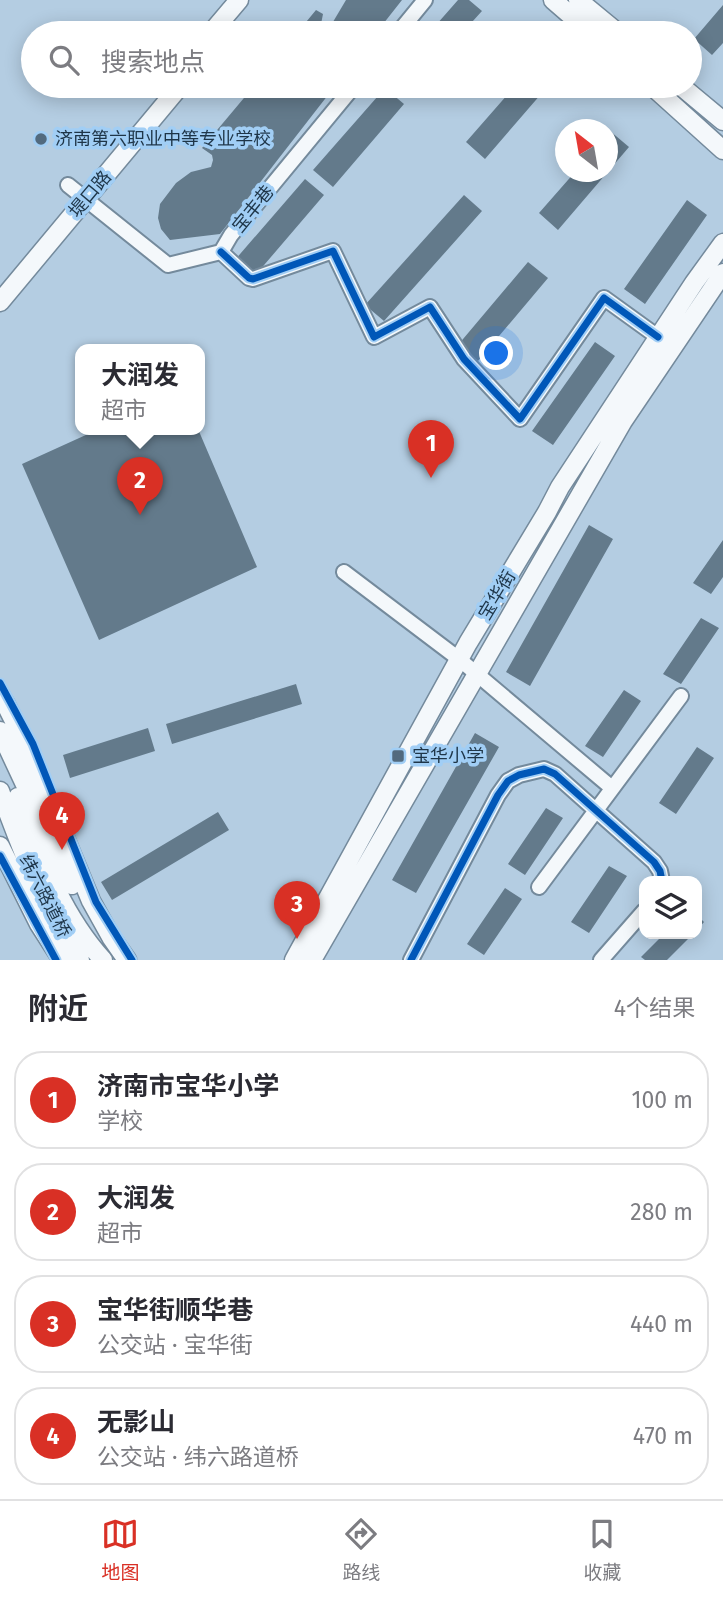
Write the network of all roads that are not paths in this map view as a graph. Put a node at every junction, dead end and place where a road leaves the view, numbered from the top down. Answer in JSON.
{"nodes":[{"id":1,"x":239,"y":0,"type":"edge"},
{"id":2,"x":251,"y":0,"type":"edge"},
{"id":3,"x":425,"y":0,"type":"edge"},
{"id":4,"x":553,"y":0,"type":"edge"},
{"id":5,"x":578,"y":0,"type":"edge"},
{"id":6,"x":222,"y":21,"type":"edge"},
{"id":7,"x":233,"y":21,"type":"edge"},
{"id":8,"x":408,"y":21,"type":"edge"},
{"id":9,"x":578,"y":21,"type":"edge"},
{"id":10,"x":603,"y":21,"type":"edge"},
{"id":11,"x":158,"y":98,"type":"edge"},
{"id":12,"x":169,"y":98,"type":"edge"},
{"id":13,"x":344,"y":98,"type":"edge"},
{"id":14,"x":665,"y":98,"type":"edge"},
{"id":15,"x":695,"y":98,"type":"edge"},
{"id":16,"x":723,"y":121,"type":"edge"},
{"id":17,"x":723,"y":150,"type":"edge"},
{"id":18,"x":82,"y":195,"type":"junction"},
{"id":19,"x":723,"y":243,"type":"edge"},
{"id":20,"x":221,"y":252,"type":"junction"},
{"id":21,"x":723,"y":273,"type":"edge"},
{"id":22,"x":0,"y":287,"type":"edge"},
{"id":23,"x":0,"y":302,"type":"edge"},
{"id":24,"x":658,"y":337,"type":"junction"},
{"id":25,"x":344,"y":572,"type":"dead end"},
{"id":26,"x":458,"y":659,"type":"junction"},
{"id":27,"x":476,"y":674,"type":"junction"},
{"id":28,"x":0,"y":695,"type":"edge"},
{"id":29,"x":681,"y":696,"type":"dead end"},
{"id":30,"x":0,"y":731,"type":"edge"},
{"id":31,"x":0,"y":757,"type":"edge"},
{"id":32,"x":612,"y":789,"type":"junction"},
{"id":33,"x":0,"y":790,"type":"edge"},
{"id":34,"x":596,"y":810,"type":"junction"},
{"id":35,"x":0,"y":828,"type":"edge"},
{"id":36,"x":0,"y":846,"type":"edge"},
{"id":37,"x":661,"y":876,"type":"edge"},
{"id":38,"x":539,"y":887,"type":"dead end"},
{"id":39,"x":639,"y":917,"type":"edge"},
{"id":40,"x":62,"y":960,"type":"edge"},
{"id":41,"x":69,"y":960,"type":"edge"},
{"id":42,"x":80,"y":960,"type":"edge"},
{"id":43,"x":103,"y":960,"type":"edge"},
{"id":44,"x":116,"y":960,"type":"edge"},
{"id":45,"x":127,"y":960,"type":"edge"},
{"id":46,"x":294,"y":960,"type":"edge"},
{"id":47,"x":312,"y":960,"type":"edge"},
{"id":48,"x":411,"y":960,"type":"edge"},
{"id":49,"x":601,"y":960,"type":"edge"}],
"edges":[{"from":1,"to":6,"type":"main road"},
{"from":2,"to":7,"type":"main road"},
{"from":3,"to":8,"type":"street"},
{"from":4,"to":9,"type":"main road"},
{"from":5,"to":10,"type":"main road"},
{"from":11,"to":18,"type":"main road","name":"堤口路"},
{"from":12,"to":18,"type":"main road","name":"堤口路"},
{"from":13,"to":20,"type":"street","name":"宝丰巷"},
{"from":14,"to":17,"type":"main road"},
{"from":15,"to":16,"type":"main road"},
{"from":18,"to":20,"type":"street"},
{"from":18,"to":22,"type":"main road","name":"堤口路"},
{"from":18,"to":23,"type":"main road","name":"堤口路"},
{"from":19,"to":24,"type":"main road","name":"宝华街"},
{"from":20,"to":24,"type":"street"},
{"from":21,"to":27,"type":"main road","name":"宝华街"},
{"from":24,"to":26,"type":"main road","name":"宝华街"},
{"from":25,"to":26,"type":"street"},
{"from":26,"to":27,"type":"street"},
{"from":26,"to":46,"type":"main road","name":"宝华街"},
{"from":27,"to":32,"type":"street"},
{"from":27,"to":47,"type":"main road","name":"宝华街"},
{"from":28,"to":45,"type":"main road"},
{"from":29,"to":32,"type":"street"},
{"from":30,"to":44,"type":"main road"},
{"from":31,"to":43,"type":"main road","name":"纬六路道桥"},
{"from":32,"to":34,"type":"street"},
{"from":33,"to":42,"type":"main road","name":"纬六路道桥"},
{"from":34,"to":37,"type":"street"},
{"from":34,"to":38,"type":"street"},
{"from":34,"to":48,"type":"street"},
{"from":35,"to":41,"type":"main road"},
{"from":36,"to":40,"type":"main road"},
{"from":39,"to":49,"type":"street"}]}
